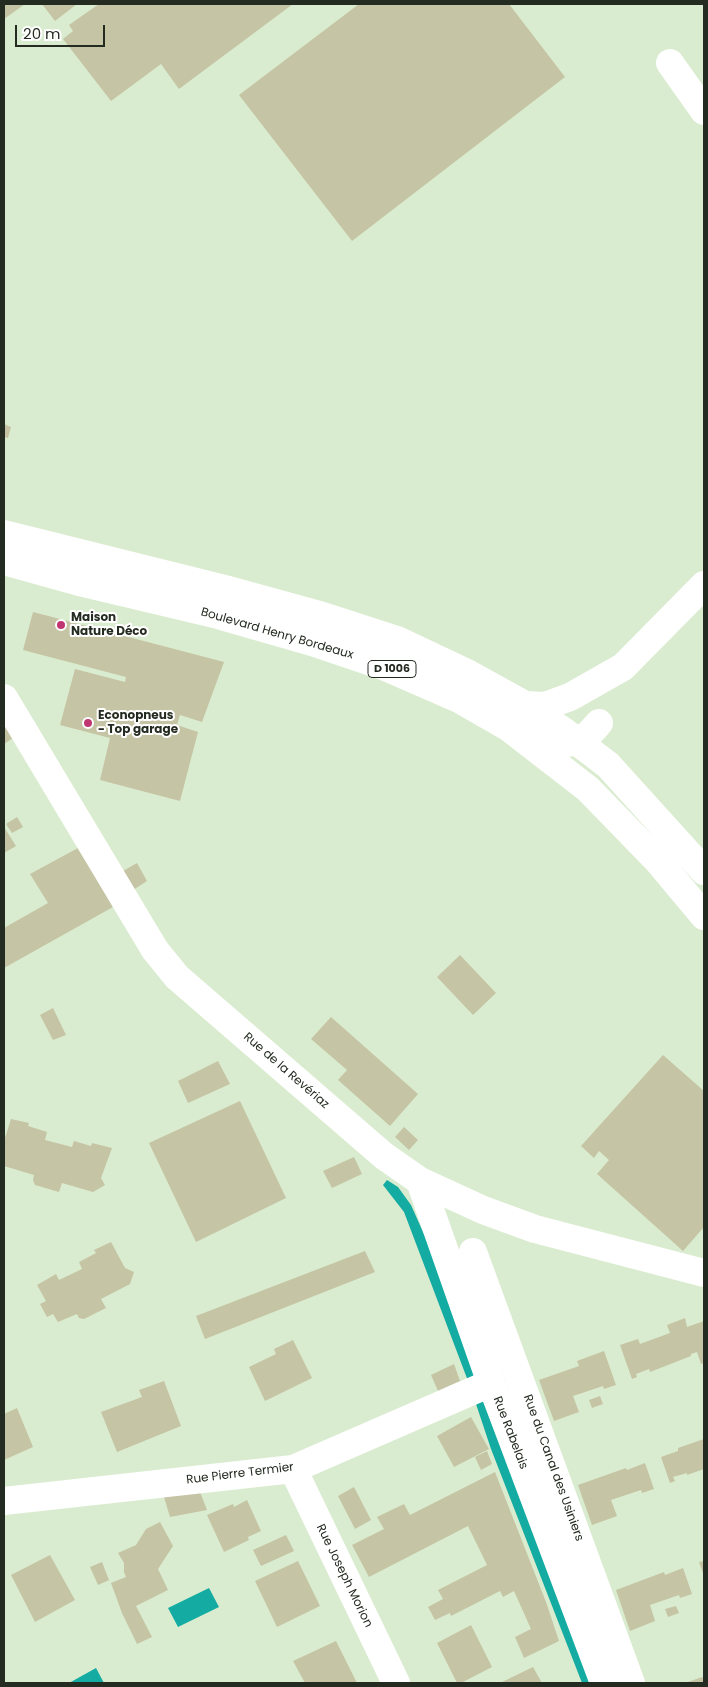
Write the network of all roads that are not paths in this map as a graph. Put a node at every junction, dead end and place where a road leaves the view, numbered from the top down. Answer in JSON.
{"nodes":[{"id":1,"x":670,"y":63,"type":"dead end"},
{"id":2,"x":704,"y":111,"type":"edge"},
{"id":3,"x":4,"y":534,"type":"edge"},
{"id":4,"x":4,"y":548,"type":"edge"},
{"id":5,"x":4,"y":561,"type":"edge"},
{"id":6,"x":704,"y":585,"type":"edge"},
{"id":7,"x":323,"y":616,"type":"junction"},
{"id":8,"x":312,"y":642,"type":"junction"},
{"id":9,"x":623,"y":667,"type":"junction"},
{"id":10,"x":4,"y":698,"type":"edge"},
{"id":11,"x":525,"y":705,"type":"junction"},
{"id":12,"x":599,"y":723,"type":"junction"},
{"id":13,"x":577,"y":741,"type":"junction"},
{"id":14,"x":608,"y":766,"type":"junction"},
{"id":15,"x":704,"y":871,"type":"edge"},
{"id":16,"x":704,"y":916,"type":"edge"},
{"id":17,"x":420,"y":1181,"type":"junction"},
{"id":18,"x":473,"y":1252,"type":"dead end"},
{"id":19,"x":704,"y":1273,"type":"edge"},
{"id":20,"x":479,"y":1388,"type":"junction"},
{"id":21,"x":293,"y":1469,"type":"junction"},
{"id":22,"x":4,"y":1501,"type":"edge"},
{"id":23,"x":396,"y":1683,"type":"edge"},
{"id":24,"x":604,"y":1683,"type":"edge"},
{"id":25,"x":632,"y":1683,"type":"edge"}],
"edges":[{"from":1,"to":2,"type":"street"},
{"from":3,"to":7,"type":"street","name":"Boulevard Henry Bordeaux","number":"D 1006"},
{"from":4,"to":7,"type":"street","name":"Boulevard Henry Bordeaux"},
{"from":5,"to":8,"type":"street","name":"Boulevard Henry Bordeaux","number":"D 1006"},
{"from":6,"to":9,"type":"street"},
{"from":7,"to":11,"type":"street","name":"Boulevard Henry Bordeaux","number":"D 1006"},
{"from":8,"to":13,"type":"street"},
{"from":8,"to":16,"type":"street","name":"Boulevard Henry Bordeaux","number":"D 1006"},
{"from":9,"to":11,"type":"street"},
{"from":9,"to":12,"type":"street"},
{"from":10,"to":17,"type":"street","name":"Rue de la Revériaz"},
{"from":11,"to":13,"type":"street","name":"Boulevard Henry Bordeaux","number":"D 1006"},
{"from":12,"to":13,"type":"street"},
{"from":12,"to":14,"type":"street"},
{"from":13,"to":14,"type":"street","name":"Boulevard Henry Bordeaux","number":"D 1006"},
{"from":14,"to":15,"type":"street","name":"Boulevard Henry Bordeaux","number":"D 1006"},
{"from":17,"to":19,"type":"street","name":"Rue de la Revériaz"},
{"from":17,"to":20,"type":"street","name":"Rue Rabelais"},
{"from":18,"to":25,"type":"street","name":"Rue du Canal des Usiniers"},
{"from":20,"to":21,"type":"street","name":"Rue Pierre Termier"},
{"from":20,"to":24,"type":"street","name":"Rue Rabelais"},
{"from":21,"to":22,"type":"street","name":"Rue Pierre Termier"},
{"from":21,"to":23,"type":"street","name":"Rue Joseph Morion"}]}
